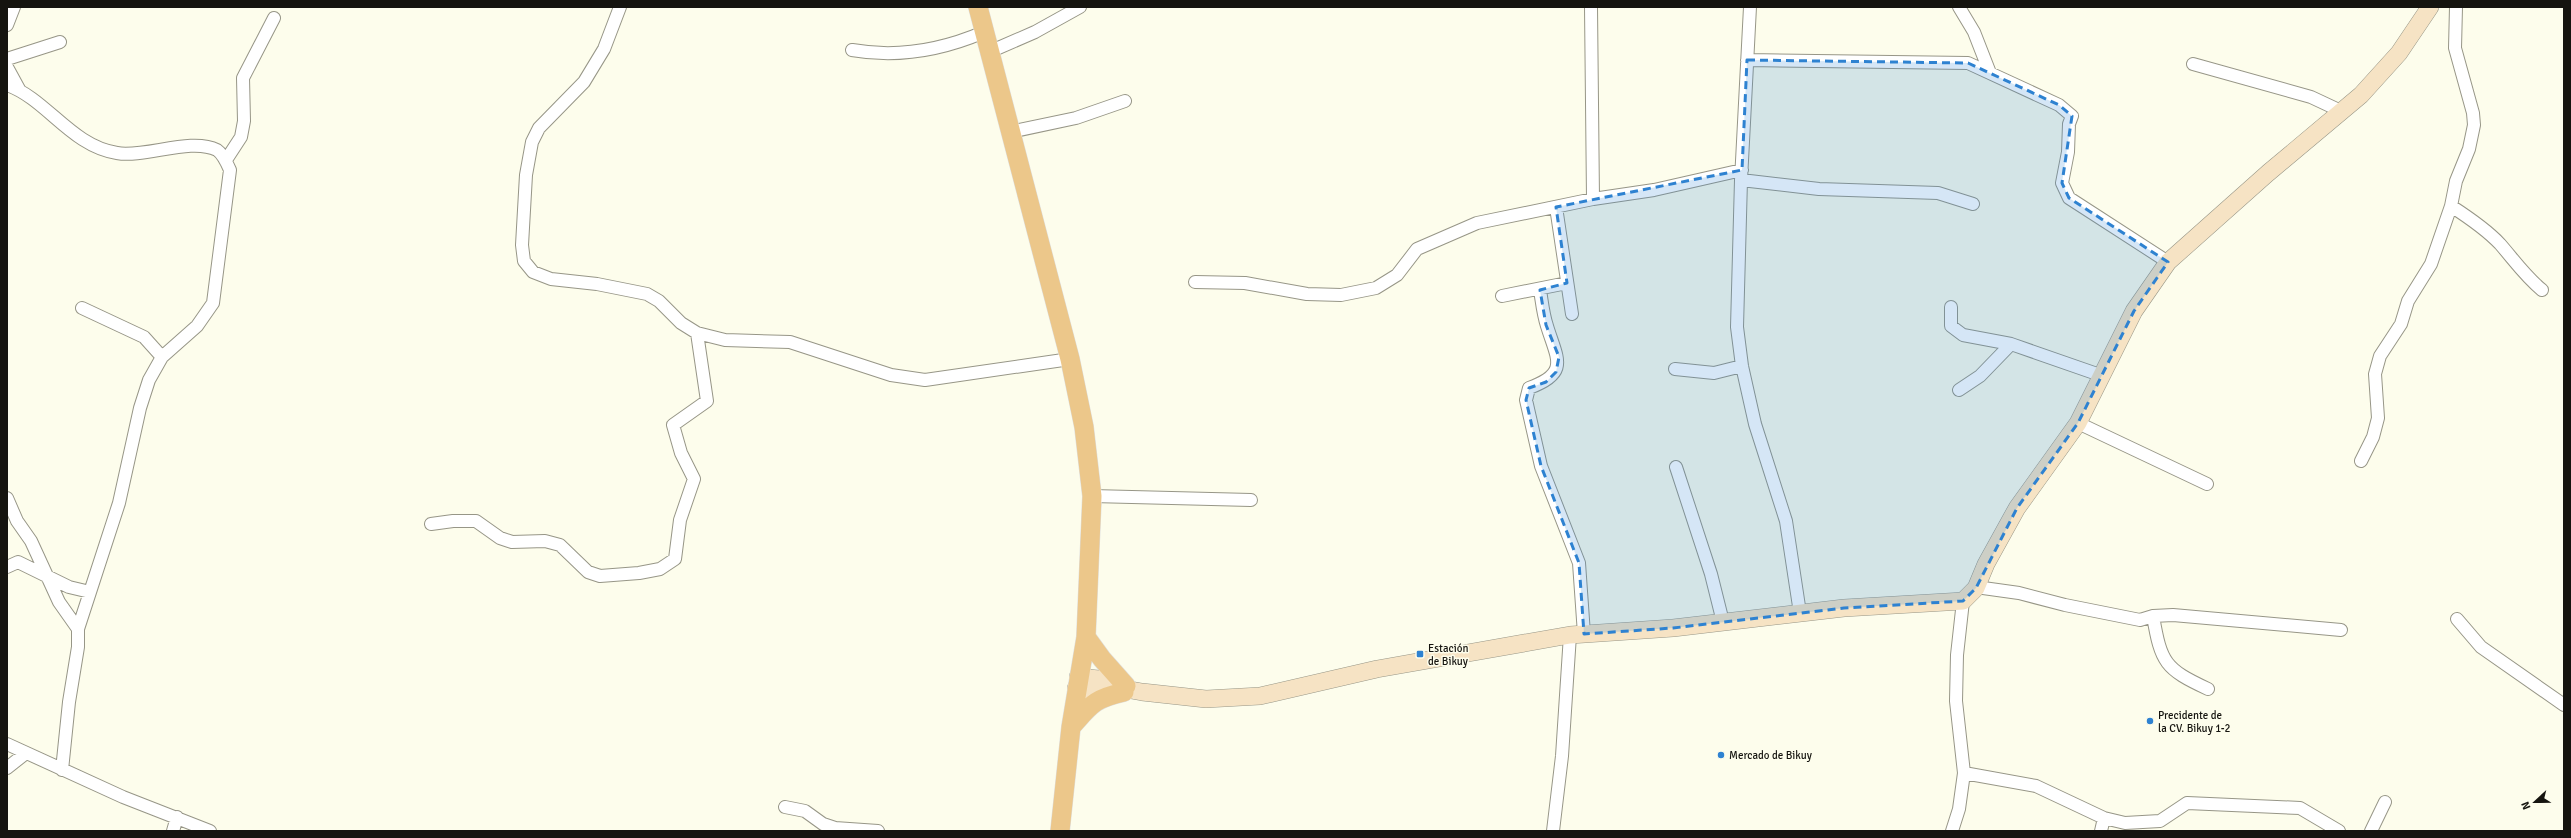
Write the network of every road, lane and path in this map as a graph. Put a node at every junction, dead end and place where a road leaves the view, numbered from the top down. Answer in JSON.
{"nodes":[{"id":1,"x":14,"y":7,"type":"edge"},
{"id":2,"x":620,"y":7,"type":"edge"},
{"id":3,"x":978,"y":7,"type":"edge"},
{"id":4,"x":1080,"y":7,"type":"edge"},
{"id":5,"x":1591,"y":7,"type":"edge"},
{"id":6,"x":1750,"y":7,"type":"edge"},
{"id":7,"x":1959,"y":7,"type":"edge"},
{"id":8,"x":2430,"y":7,"type":"edge"},
{"id":9,"x":2456,"y":7,"type":"edge"},
{"id":10,"x":274,"y":18,"type":"dead end"},
{"id":11,"x":7,"y":25,"type":"edge"},
{"id":12,"x":984,"y":32,"type":"junction"},
{"id":13,"x":60,"y":42,"type":"dead end"},
{"id":14,"x":1981,"y":49,"type":"junction"},
{"id":15,"x":852,"y":50,"type":"dead end"},
{"id":16,"x":989,"y":52,"type":"junction"},
{"id":17,"x":7,"y":59,"type":"edge"},
{"id":18,"x":1747,"y":60,"type":"junction"},
{"id":19,"x":1968,"y":63,"type":"junction"},
{"id":20,"x":2193,"y":64,"type":"dead end"},
{"id":21,"x":7,"y":67,"type":"edge"},
{"id":22,"x":1990,"y":73,"type":"junction"},
{"id":23,"x":7,"y":85,"type":"edge"},
{"id":24,"x":19,"y":89,"type":"junction"},
{"id":25,"x":1125,"y":101,"type":"dead end"},
{"id":26,"x":2343,"y":112,"type":"junction"},
{"id":27,"x":1010,"y":132,"type":"junction"},
{"id":28,"x":226,"y":160,"type":"junction"},
{"id":29,"x":1741,"y":175,"type":"junction"},
{"id":30,"x":1593,"y":199,"type":"junction"},
{"id":31,"x":1973,"y":204,"type":"dead end"},
{"id":32,"x":2451,"y":206,"type":"junction"},
{"id":33,"x":1556,"y":207,"type":"junction"},
{"id":34,"x":2168,"y":262,"type":"junction"},
{"id":35,"x":1195,"y":282,"type":"dead end"},
{"id":36,"x":1567,"y":283,"type":"junction"},
{"id":37,"x":1540,"y":290,"type":"junction"},
{"id":38,"x":2542,"y":290,"type":"dead end"},
{"id":39,"x":1502,"y":296,"type":"dead end"},
{"id":40,"x":82,"y":308,"type":"dead end"},
{"id":41,"x":1951,"y":308,"type":"dead end"},
{"id":42,"x":1572,"y":314,"type":"dead end"},
{"id":43,"x":697,"y":333,"type":"junction"},
{"id":44,"x":2011,"y":344,"type":"junction"},
{"id":45,"x":162,"y":357,"type":"junction"},
{"id":46,"x":1070,"y":359,"type":"junction"},
{"id":47,"x":1742,"y":366,"type":"junction"},
{"id":48,"x":1674,"y":369,"type":"dead end"},
{"id":49,"x":2100,"y":375,"type":"junction"},
{"id":50,"x":1959,"y":390,"type":"dead end"},
{"id":51,"x":2078,"y":423,"type":"junction"},
{"id":52,"x":2361,"y":461,"type":"dead end"},
{"id":53,"x":1676,"y":467,"type":"dead end"},
{"id":54,"x":2207,"y":484,"type":"dead end"},
{"id":55,"x":1092,"y":496,"type":"junction"},
{"id":56,"x":7,"y":498,"type":"edge"},
{"id":57,"x":1251,"y":500,"type":"dead end"},
{"id":58,"x":431,"y":524,"type":"dead end"},
{"id":59,"x":7,"y":567,"type":"edge"},
{"id":60,"x":47,"y":576,"type":"junction"},
{"id":61,"x":1976,"y":587,"type":"junction"},
{"id":62,"x":90,"y":592,"type":"junction"},
{"id":63,"x":1963,"y":601,"type":"junction"},
{"id":64,"x":1800,"y":613,"type":"junction"},
{"id":65,"x":2153,"y":616,"type":"junction"},
{"id":66,"x":2457,"y":618,"type":"dead end"},
{"id":67,"x":1723,"y":622,"type":"junction"},
{"id":68,"x":78,"y":629,"type":"junction"},
{"id":69,"x":2341,"y":630,"type":"dead end"},
{"id":70,"x":1577,"y":635,"type":"junction"},
{"id":71,"x":1086,"y":638,"type":"junction"},
{"id":72,"x":1077,"y":682,"type":"junction"},
{"id":73,"x":2208,"y":688,"type":"dead end"},
{"id":74,"x":1127,"y":690,"type":"junction"},
{"id":75,"x":2564,"y":705,"type":"edge"},
{"id":76,"x":1071,"y":727,"type":"junction"},
{"id":77,"x":7,"y":744,"type":"edge"},
{"id":78,"x":26,"y":753,"type":"junction"},
{"id":79,"x":7,"y":768,"type":"edge"},
{"id":80,"x":62,"y":770,"type":"junction"},
{"id":81,"x":1964,"y":773,"type":"junction"},
{"id":82,"x":2385,"y":802,"type":"dead end"},
{"id":83,"x":785,"y":807,"type":"dead end"},
{"id":84,"x":177,"y":817,"type":"junction"},
{"id":85,"x":2104,"y":818,"type":"junction"},
{"id":86,"x":173,"y":831,"type":"edge"},
{"id":87,"x":210,"y":831,"type":"edge"},
{"id":88,"x":878,"y":831,"type":"edge"},
{"id":89,"x":1060,"y":831,"type":"edge"},
{"id":90,"x":1553,"y":831,"type":"edge"},
{"id":91,"x":1952,"y":831,"type":"edge"},
{"id":92,"x":2101,"y":831,"type":"edge"},
{"id":93,"x":2338,"y":831,"type":"edge"},
{"id":94,"x":2371,"y":831,"type":"edge"}],
"edges":[{"from":1,"to":11,"type":"street"},
{"from":2,"to":43,"type":"street"},
{"from":3,"to":12,"type":"main road"},
{"from":4,"to":16,"type":"street"},
{"from":5,"to":30,"type":"street"},
{"from":6,"to":18,"type":"street"},
{"from":7,"to":14,"type":"street"},
{"from":8,"to":26,"type":"street"},
{"from":9,"to":32,"type":"street"},
{"from":10,"to":28,"type":"street"},
{"from":12,"to":15,"type":"street"},
{"from":12,"to":16,"type":"main road"},
{"from":13,"to":17,"type":"street"},
{"from":14,"to":19,"type":"street"},
{"from":14,"to":22,"type":"street"},
{"from":16,"to":27,"type":"main road"},
{"from":18,"to":19,"type":"street"},
{"from":18,"to":29,"type":"street"},
{"from":19,"to":22,"type":"street"},
{"from":20,"to":26,"type":"street"},
{"from":21,"to":24,"type":"street"},
{"from":22,"to":34,"type":"street"},
{"from":23,"to":24,"type":"street"},
{"from":24,"to":28,"type":"street"},
{"from":25,"to":27,"type":"street"},
{"from":26,"to":34,"type":"street"},
{"from":27,"to":46,"type":"main road"},
{"from":28,"to":45,"type":"street"},
{"from":29,"to":30,"type":"street"},
{"from":29,"to":31,"type":"street"},
{"from":29,"to":47,"type":"street"},
{"from":30,"to":33,"type":"street"},
{"from":32,"to":38,"type":"street"},
{"from":32,"to":52,"type":"street"},
{"from":33,"to":35,"type":"street"},
{"from":33,"to":36,"type":"street"},
{"from":34,"to":49,"type":"street"},
{"from":36,"to":37,"type":"street"},
{"from":36,"to":42,"type":"street"},
{"from":37,"to":39,"type":"street"},
{"from":37,"to":70,"type":"street"},
{"from":40,"to":45,"type":"street"},
{"from":41,"to":44,"type":"street"},
{"from":43,"to":46,"type":"street"},
{"from":43,"to":58,"type":"street"},
{"from":44,"to":49,"type":"street"},
{"from":44,"to":50,"type":"street"},
{"from":45,"to":62,"type":"street"},
{"from":46,"to":55,"type":"main road"},
{"from":47,"to":48,"type":"street"},
{"from":47,"to":64,"type":"street"},
{"from":49,"to":51,"type":"street"},
{"from":51,"to":54,"type":"street"},
{"from":51,"to":61,"type":"street"},
{"from":53,"to":67,"type":"street"},
{"from":55,"to":57,"type":"street"},
{"from":55,"to":71,"type":"main road"},
{"from":56,"to":60,"type":"street"},
{"from":59,"to":60,"type":"street"},
{"from":60,"to":62,"type":"street"},
{"from":60,"to":68,"type":"street"},
{"from":61,"to":63,"type":"street"},
{"from":61,"to":65,"type":"street"},
{"from":62,"to":68,"type":"street"},
{"from":63,"to":64,"type":"street"},
{"from":63,"to":81,"type":"street"},
{"from":64,"to":67,"type":"street"},
{"from":65,"to":69,"type":"street"},
{"from":65,"to":73,"type":"street"},
{"from":66,"to":75,"type":"street"},
{"from":67,"to":70,"type":"street"},
{"from":68,"to":80,"type":"street"},
{"from":70,"to":74,"type":"street"},
{"from":70,"to":90,"type":"street"},
{"from":71,"to":72,"type":"main road"},
{"from":71,"to":74,"type":"main road"},
{"from":72,"to":74,"type":"street"},
{"from":72,"to":76,"type":"main road"},
{"from":74,"to":76,"type":"main road"},
{"from":76,"to":89,"type":"main road"},
{"from":77,"to":78,"type":"street"},
{"from":78,"to":79,"type":"street"},
{"from":78,"to":80,"type":"street"},
{"from":80,"to":84,"type":"street"},
{"from":81,"to":85,"type":"street"},
{"from":81,"to":91,"type":"street"},
{"from":82,"to":94,"type":"street"},
{"from":83,"to":88,"type":"street"},
{"from":84,"to":86,"type":"street"},
{"from":84,"to":87,"type":"street"},
{"from":85,"to":92,"type":"street"},
{"from":85,"to":93,"type":"street"}]}
